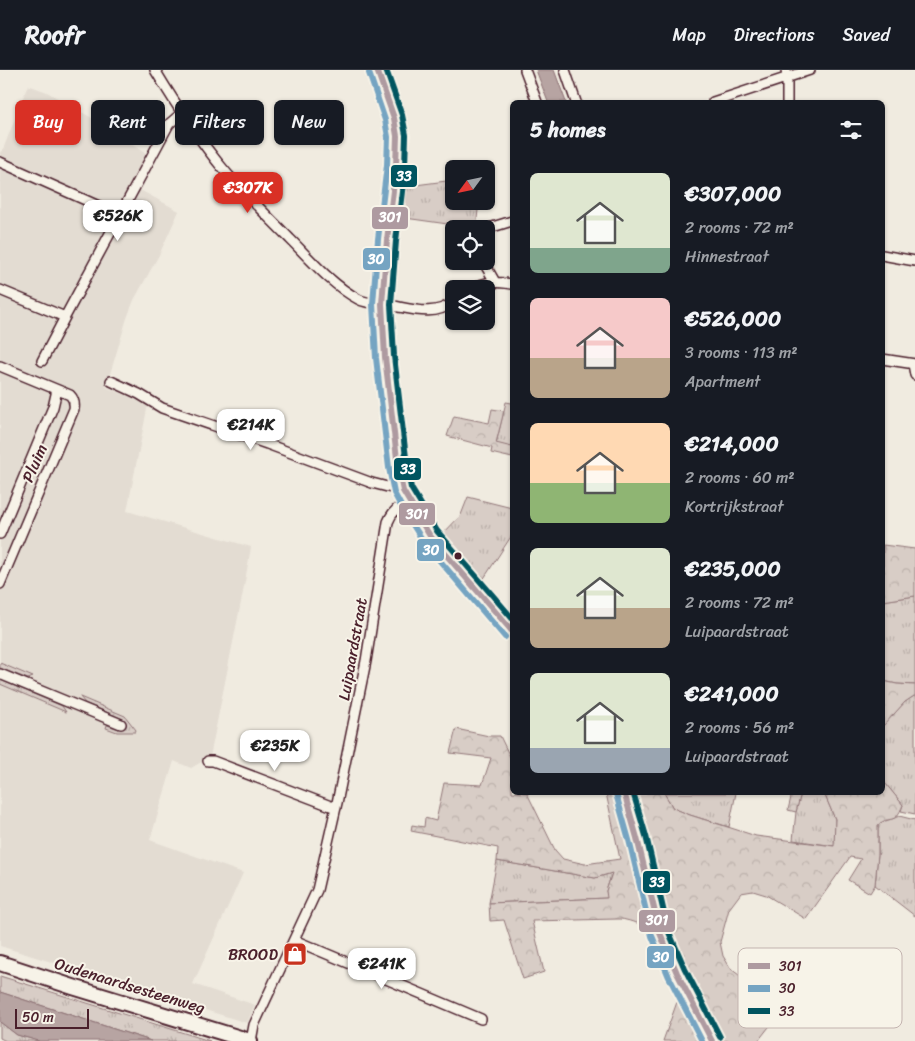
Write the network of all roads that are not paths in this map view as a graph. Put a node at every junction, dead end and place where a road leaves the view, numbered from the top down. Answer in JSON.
{"nodes":[{"id":1,"x":155,"y":70,"type":"edge"},
{"id":2,"x":377,"y":70,"type":"edge"},
{"id":3,"x":525,"y":70,"type":"edge"},
{"id":4,"x":565,"y":70,"type":"edge"},
{"id":5,"x":810,"y":70,"type":"edge"},
{"id":6,"x":787,"y":74,"type":"edge"},
{"id":7,"x":535,"y":100,"type":"edge"},
{"id":8,"x":575,"y":100,"type":"edge"},
{"id":9,"x":718,"y":100,"type":"edge"},
{"id":10,"x":787,"y":100,"type":"edge"},
{"id":11,"x":175,"y":102,"type":"edge"},
{"id":12,"x":175,"y":119,"type":"edge"},
{"id":13,"x":205,"y":145,"type":"edge"},
{"id":14,"x":0,"y":162,"type":"edge"},
{"id":15,"x":119,"y":215,"type":"junction"},
{"id":16,"x":510,"y":222,"type":"edge"},
{"id":17,"x":495,"y":227,"type":"edge"},
{"id":18,"x":885,"y":256,"type":"edge"},
{"id":19,"x":915,"y":261,"type":"edge"},
{"id":20,"x":495,"y":282,"type":"edge"},
{"id":21,"x":510,"y":284,"type":"edge"},
{"id":22,"x":0,"y":290,"type":"edge"},
{"id":23,"x":382,"y":304,"type":"junction"},
{"id":24,"x":445,"y":307,"type":"edge"},
{"id":25,"x":64,"y":317,"type":"junction"},
{"id":26,"x":885,"y":359,"type":"edge"},
{"id":27,"x":42,"y":361,"type":"dead end"},
{"id":28,"x":914,"y":364,"type":"edge"},
{"id":29,"x":0,"y":366,"type":"edge"},
{"id":30,"x":915,"y":375,"type":"edge"},
{"id":31,"x":111,"y":381,"type":"dead end"},
{"id":32,"x":57,"y":390,"type":"junction"},
{"id":33,"x":406,"y":496,"type":"junction"},
{"id":34,"x":0,"y":534,"type":"edge"},
{"id":35,"x":0,"y":584,"type":"edge"},
{"id":36,"x":510,"y":629,"type":"edge"},
{"id":37,"x":0,"y":674,"type":"edge"},
{"id":38,"x":121,"y":724,"type":"dead end"},
{"id":39,"x":208,"y":761,"type":"dead end"},
{"id":40,"x":625,"y":795,"type":"edge"},
{"id":41,"x":336,"y":808,"type":"junction"},
{"id":42,"x":294,"y":940,"type":"junction"},
{"id":43,"x":0,"y":963,"type":"edge"},
{"id":44,"x":480,"y":1019,"type":"dead end"},
{"id":45,"x":251,"y":1041,"type":"edge"},
{"id":46,"x":712,"y":1041,"type":"edge"}],
"edges":[{"from":1,"to":11,"type":"street"},
{"from":2,"to":23,"type":"main road"},
{"from":3,"to":7,"type":"street"},
{"from":4,"to":8,"type":"street"},
{"from":5,"to":6,"type":"street"},
{"from":6,"to":9,"type":"street"},
{"from":6,"to":10,"type":"street"},
{"from":12,"to":15,"type":"street"},
{"from":13,"to":23,"type":"street"},
{"from":14,"to":15,"type":"street"},
{"from":15,"to":25,"type":"street"},
{"from":16,"to":17,"type":"street"},
{"from":18,"to":19,"type":"street"},
{"from":20,"to":21,"type":"street"},
{"from":22,"to":25,"type":"street"},
{"from":23,"to":24,"type":"street"},
{"from":23,"to":33,"type":"main road"},
{"from":25,"to":27,"type":"street"},
{"from":26,"to":28,"type":"street"},
{"from":28,"to":30,"type":"street"},
{"from":29,"to":32,"type":"street","name":"Pluim"},
{"from":31,"to":33,"type":"street"},
{"from":32,"to":34,"type":"street","name":"Pluim"},
{"from":32,"to":35,"type":"street","name":"Pluim"},
{"from":33,"to":36,"type":"main road"},
{"from":33,"to":41,"type":"street","name":"Luipaardstraat"},
{"from":37,"to":38,"type":"street"},
{"from":39,"to":41,"type":"street"},
{"from":40,"to":46,"type":"main road"},
{"from":41,"to":42,"type":"street","name":"Luipaardstraat"},
{"from":42,"to":44,"type":"street"},
{"from":42,"to":45,"type":"street","name":"Luipaardstraat"},
{"from":43,"to":45,"type":"main road","name":"Oudenaardsesteenweg"}]}
